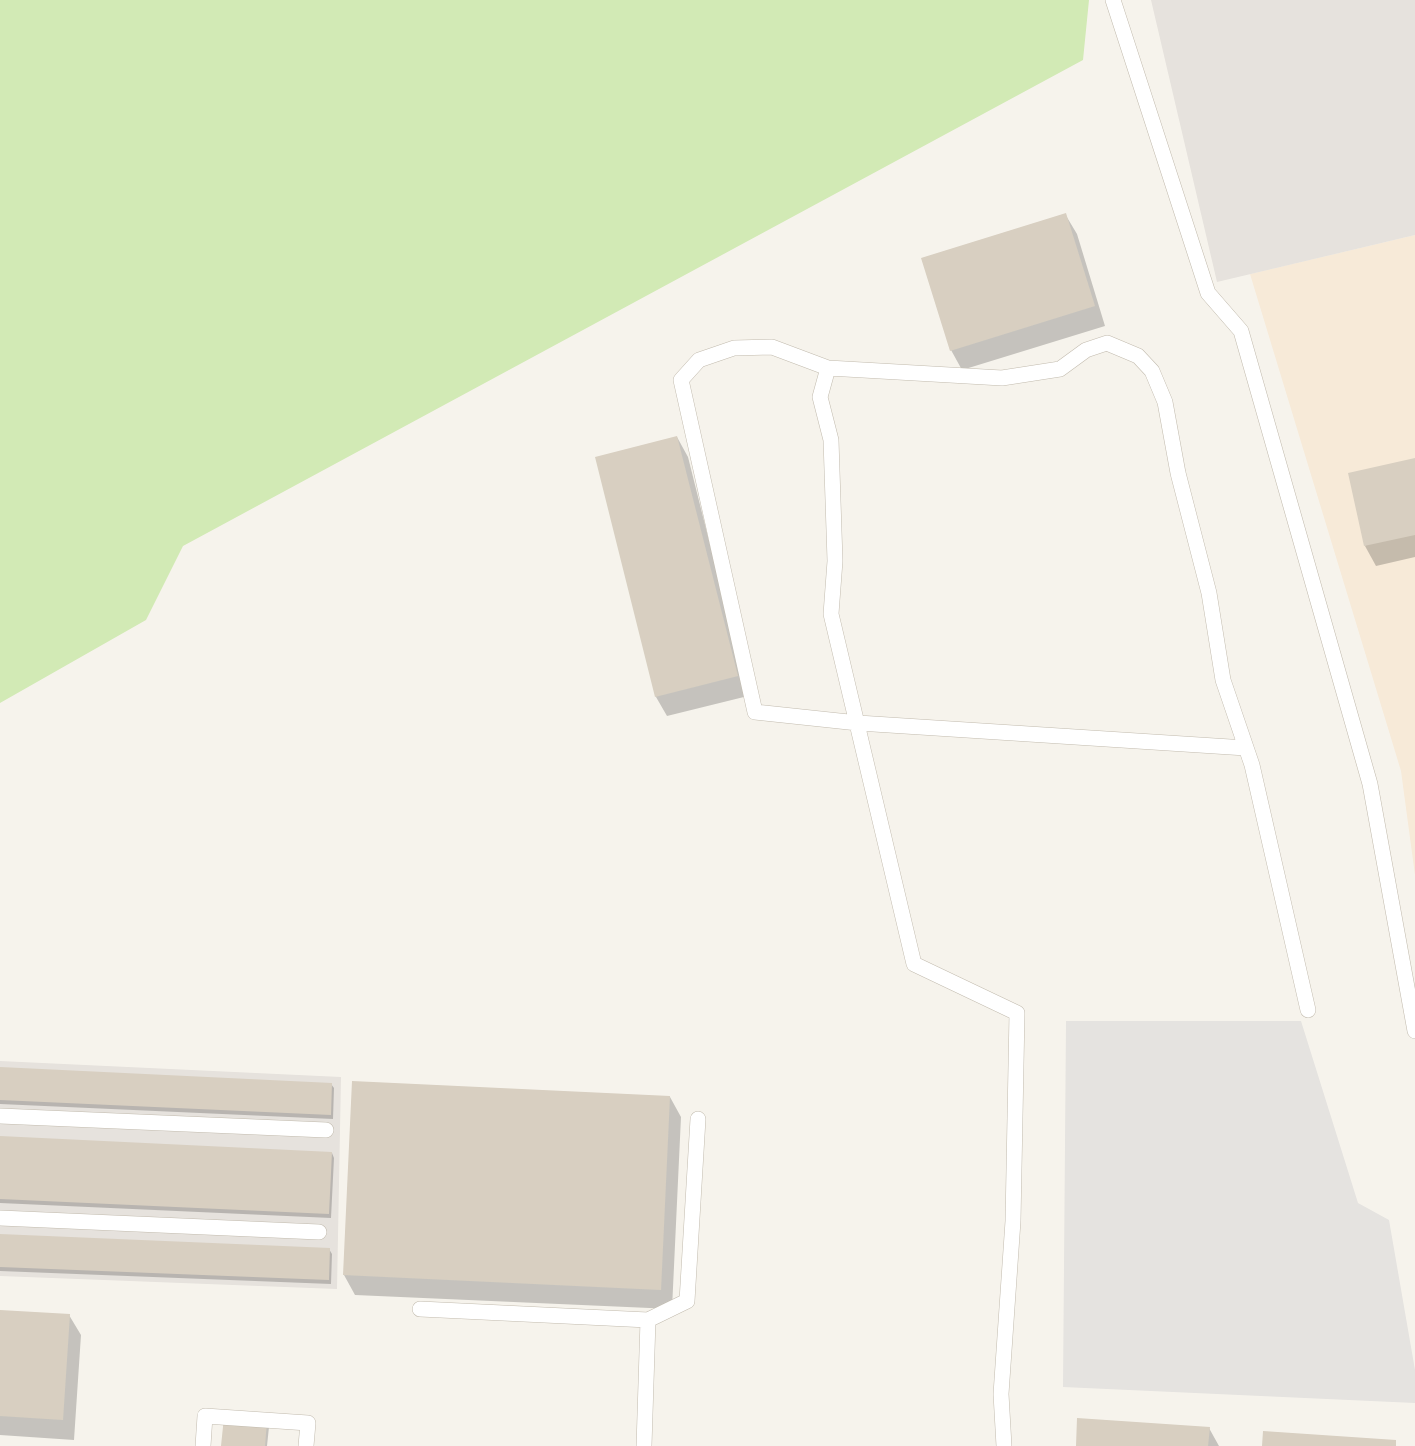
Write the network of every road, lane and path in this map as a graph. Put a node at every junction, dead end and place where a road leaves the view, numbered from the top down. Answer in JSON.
{"nodes":[{"id":1,"x":1113,"y":0,"type":"edge"},
{"id":2,"x":828,"y":368,"type":"junction"},
{"id":3,"x":858,"y":724,"type":"junction"},
{"id":4,"x":1246,"y":748,"type":"junction"},
{"id":5,"x":1308,"y":1010,"type":"dead end"},
{"id":6,"x":1415,"y":1031,"type":"edge"},
{"id":7,"x":0,"y":1116,"type":"edge"},
{"id":8,"x":698,"y":1119,"type":"dead end"},
{"id":9,"x":326,"y":1130,"type":"dead end"},
{"id":10,"x":0,"y":1218,"type":"edge"},
{"id":11,"x":319,"y":1232,"type":"dead end"},
{"id":12,"x":420,"y":1309,"type":"dead end"},
{"id":13,"x":648,"y":1320,"type":"junction"},
{"id":14,"x":203,"y":1446,"type":"edge"},
{"id":15,"x":306,"y":1446,"type":"edge"},
{"id":16,"x":644,"y":1446,"type":"edge"},
{"id":17,"x":1004,"y":1446,"type":"edge"}],
"edges":[{"from":1,"to":6,"type":"lane"},
{"from":2,"to":3,"type":"lane"},
{"from":2,"to":3,"type":"lane"},
{"from":2,"to":4,"type":"lane"},
{"from":3,"to":4,"type":"lane"},
{"from":3,"to":17,"type":"lane"},
{"from":4,"to":5,"type":"lane"},
{"from":7,"to":9,"type":"lane"},
{"from":8,"to":13,"type":"lane"},
{"from":10,"to":11,"type":"lane"},
{"from":12,"to":13,"type":"lane"},
{"from":13,"to":16,"type":"lane"},
{"from":14,"to":15,"type":"lane"}]}
